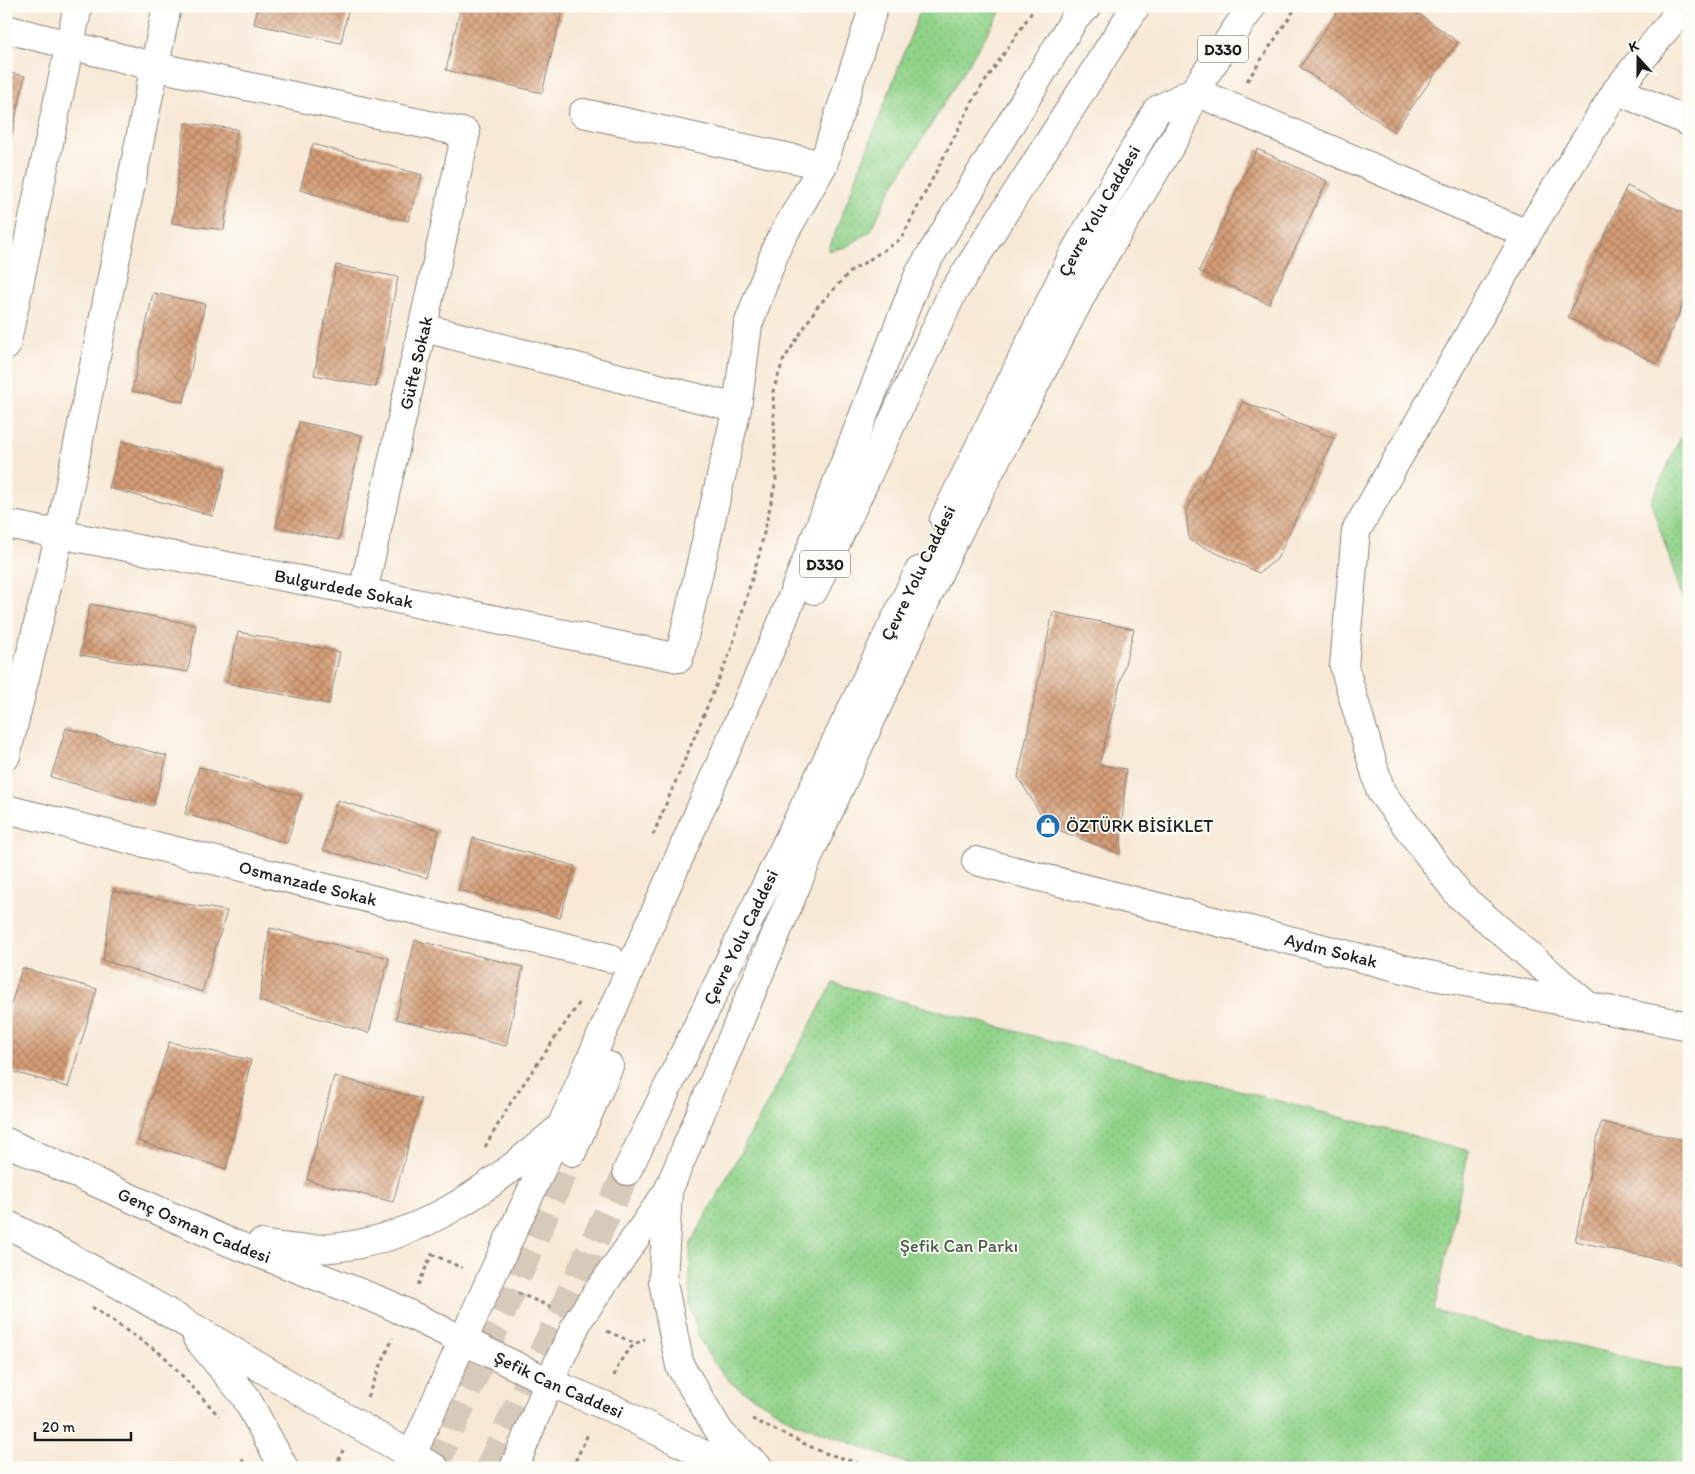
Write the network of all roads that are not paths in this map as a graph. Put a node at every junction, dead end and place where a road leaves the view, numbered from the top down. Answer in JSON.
{"nodes":[{"id":1,"x":78,"y":6,"type":"edge"},
{"id":2,"x":167,"y":6,"type":"edge"},
{"id":3,"x":874,"y":6,"type":"edge"},
{"id":4,"x":1088,"y":6,"type":"edge"},
{"id":5,"x":1136,"y":6,"type":"edge"},
{"id":6,"x":1252,"y":6,"type":"edge"},
{"id":7,"x":1684,"y":6,"type":"edge"},
{"id":8,"x":6,"y":29,"type":"edge"},
{"id":9,"x":69,"y":45,"type":"junction"},
{"id":10,"x":153,"y":66,"type":"junction"},
{"id":11,"x":1617,"y":90,"type":"junction"},
{"id":12,"x":1194,"y":91,"type":"junction"},
{"id":13,"x":583,"y":113,"type":"dead end"},
{"id":14,"x":1689,"y":122,"type":"edge"},
{"id":15,"x":823,"y":165,"type":"junction"},
{"id":16,"x":1527,"y":234,"type":"junction"},
{"id":17,"x":424,"y":328,"type":"junction"},
{"id":18,"x":6,"y":346,"type":"edge"},
{"id":19,"x":737,"y":408,"type":"junction"},
{"id":20,"x":6,"y":524,"type":"edge"},
{"id":21,"x":60,"y":533,"type":"junction"},
{"id":22,"x":364,"y":592,"type":"junction"},
{"id":23,"x":6,"y":756,"type":"edge"},
{"id":24,"x":6,"y":809,"type":"edge"},
{"id":25,"x":976,"y":861,"type":"dead end"},
{"id":26,"x":610,"y":958,"type":"dead end"},
{"id":27,"x":1588,"y":1006,"type":"junction"},
{"id":28,"x":1689,"y":1026,"type":"edge"},
{"id":29,"x":562,"y":1128,"type":"junction"},
{"id":30,"x":6,"y":1142,"type":"edge"},
{"id":31,"x":572,"y":1152,"type":"tunnel mouth"},
{"id":32,"x":627,"y":1171,"type":"tunnel mouth"},
{"id":33,"x":668,"y":1191,"type":"junction"},
{"id":34,"x":6,"y":1224,"type":"edge"},
{"id":35,"x":224,"y":1240,"type":"junction"},
{"id":36,"x":386,"y":1303,"type":"joint"},
{"id":37,"x":184,"y":1322,"type":"junction"},
{"id":38,"x":463,"y":1339,"type":"junction"},
{"id":39,"x":549,"y":1382,"type":"junction"},
{"id":40,"x":409,"y":1461,"type":"edge"},
{"id":41,"x":284,"y":1468,"type":"edge"},
{"id":42,"x":435,"y":1468,"type":"edge"},
{"id":43,"x":514,"y":1468,"type":"edge"},
{"id":44,"x":730,"y":1468,"type":"edge"},
{"id":45,"x":759,"y":1468,"type":"edge"}],
"edges":[{"from":1,"to":9,"type":"main road"},
{"from":2,"to":10,"type":"main road"},
{"from":3,"to":15,"type":"main road"},
{"from":4,"to":29,"type":"main road"},
{"from":5,"to":31,"type":"main road","number":"D330"},
{"from":6,"to":12,"type":"main road","name":"Çevre Yolu Caddesi","number":"D330"},
{"from":7,"to":11,"type":"main road"},
{"from":8,"to":9,"type":"main road"},
{"from":9,"to":10,"type":"main road"},
{"from":9,"to":18,"type":"main road"},
{"from":10,"to":17,"type":"main road","name":"Güfte Sokak"},
{"from":10,"to":21,"type":"main road"},
{"from":11,"to":14,"type":"main road"},
{"from":11,"to":16,"type":"main road"},
{"from":12,"to":16,"type":"main road"},
{"from":12,"to":32,"type":"main road","name":"Çevre Yolu Caddesi"},
{"from":12,"to":33,"type":"main road"},
{"from":13,"to":15,"type":"main road"},
{"from":15,"to":19,"type":"main road"},
{"from":16,"to":27,"type":"main road"},
{"from":17,"to":19,"type":"main road"},
{"from":17,"to":22,"type":"main road","name":"Güfte Sokak"},
{"from":19,"to":22,"type":"main road","name":"Bulgurdede Sokak"},
{"from":20,"to":21,"type":"main road","name":"Bulgurdede Sokak"},
{"from":21,"to":22,"type":"main road","name":"Bulgurdede Sokak"},
{"from":21,"to":23,"type":"main road"},
{"from":24,"to":26,"type":"main road","name":"Osmanzade Sokak"},
{"from":25,"to":27,"type":"main road","name":"Aydın Sokak"},
{"from":27,"to":28,"type":"main road","name":"Aydın Sokak"},
{"from":29,"to":35,"type":"main road"},
{"from":29,"to":38,"type":"main road"},
{"from":30,"to":35,"type":"main road","name":"Genç Osman Caddesi"},
{"from":33,"to":39,"type":"main road"},
{"from":33,"to":45,"type":"main road"},
{"from":34,"to":37,"type":"main road"},
{"from":35,"to":36,"type":"main road","name":"Genç Osman Caddesi"},
{"from":36,"to":38,"type":"main road","name":"Şefik Can Caddesi"},
{"from":37,"to":40,"type":"main road"},
{"from":37,"to":41,"type":"main road"},
{"from":38,"to":39,"type":"main road","name":"Şefik Can Caddesi"},
{"from":38,"to":40,"type":"main road"},
{"from":39,"to":43,"type":"main road"},
{"from":39,"to":44,"type":"main road","name":"Şefik Can Caddesi"},
{"from":40,"to":42,"type":"main road"}]}
